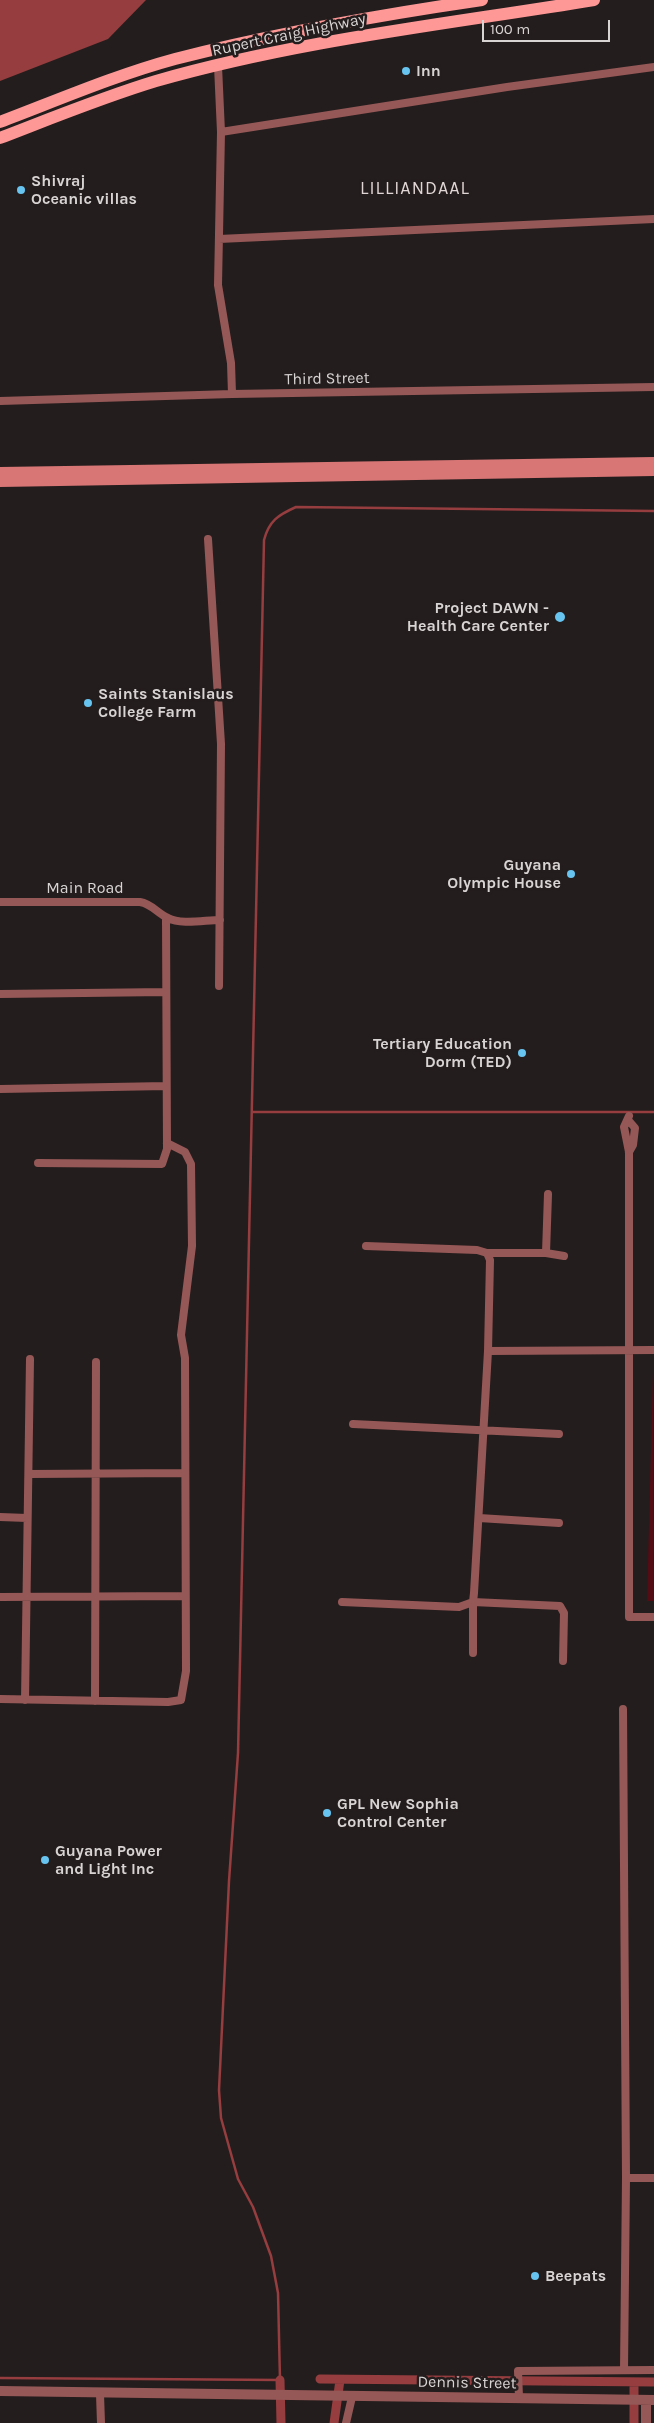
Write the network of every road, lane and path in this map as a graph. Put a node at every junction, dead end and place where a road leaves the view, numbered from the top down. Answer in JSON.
{"nodes":[{"id":1,"x":482,"y":0,"type":"edge"},
{"id":2,"x":594,"y":0,"type":"edge"},
{"id":3,"x":218,"y":66,"type":"junction"},
{"id":4,"x":654,"y":67,"type":"edge"},
{"id":5,"x":0,"y":122,"type":"edge"},
{"id":6,"x":221,"y":132,"type":"junction"},
{"id":7,"x":0,"y":138,"type":"edge"},
{"id":8,"x":654,"y":219,"type":"edge"},
{"id":9,"x":219,"y":239,"type":"junction"},
{"id":10,"x":654,"y":387,"type":"edge"},
{"id":11,"x":232,"y":394,"type":"junction"},
{"id":12,"x":0,"y":401,"type":"edge"},
{"id":13,"x":654,"y":462,"type":"edge"},
{"id":14,"x":654,"y":471,"type":"edge"},
{"id":15,"x":0,"y":472,"type":"edge"},
{"id":16,"x":0,"y":482,"type":"edge"},
{"id":17,"x":208,"y":539,"type":"dead end"},
{"id":18,"x":0,"y":902,"type":"edge"},
{"id":19,"x":166,"y":918,"type":"junction"},
{"id":20,"x":220,"y":920,"type":"junction"},
{"id":21,"x":219,"y":986,"type":"dead end"},
{"id":22,"x":166,"y":992,"type":"junction"},
{"id":23,"x":0,"y":994,"type":"edge"},
{"id":24,"x":166,"y":1086,"type":"junction"},
{"id":25,"x":0,"y":1089,"type":"edge"},
{"id":26,"x":629,"y":1119,"type":"dead end"},
{"id":27,"x":167,"y":1143,"type":"junction"},
{"id":28,"x":38,"y":1163,"type":"dead end"},
{"id":29,"x":548,"y":1194,"type":"dead end"},
{"id":30,"x":366,"y":1246,"type":"dead end"},
{"id":31,"x":546,"y":1253,"type":"junction"},
{"id":32,"x":487,"y":1254,"type":"junction"},
{"id":33,"x":564,"y":1256,"type":"dead end"},
{"id":34,"x":628,"y":1350,"type":"junction"},
{"id":35,"x":654,"y":1350,"type":"edge"},
{"id":36,"x":488,"y":1351,"type":"junction"},
{"id":37,"x":30,"y":1358,"type":"dead end"},
{"id":38,"x":96,"y":1362,"type":"dead end"},
{"id":39,"x":353,"y":1424,"type":"dead end"},
{"id":40,"x":484,"y":1431,"type":"junction"},
{"id":41,"x":558,"y":1434,"type":"dead end"},
{"id":42,"x":184,"y":1473,"type":"junction"},
{"id":43,"x":29,"y":1474,"type":"junction"},
{"id":44,"x":94,"y":1474,"type":"junction"},
{"id":45,"x":0,"y":1518,"type":"edge"},
{"id":46,"x":27,"y":1518,"type":"junction"},
{"id":47,"x":478,"y":1518,"type":"junction"},
{"id":48,"x":559,"y":1522,"type":"dead end"},
{"id":49,"x":0,"y":1596,"type":"edge"},
{"id":50,"x":95,"y":1596,"type":"junction"},
{"id":51,"x":185,"y":1596,"type":"junction"},
{"id":52,"x":26,"y":1597,"type":"junction"},
{"id":53,"x":342,"y":1602,"type":"dead end"},
{"id":54,"x":472,"y":1602,"type":"junction"},
{"id":55,"x":654,"y":1617,"type":"edge"},
{"id":56,"x":473,"y":1653,"type":"dead end"},
{"id":57,"x":563,"y":1661,"type":"dead end"},
{"id":58,"x":0,"y":1699,"type":"edge"},
{"id":59,"x":25,"y":1700,"type":"junction"},
{"id":60,"x":95,"y":1701,"type":"junction"},
{"id":61,"x":623,"y":1709,"type":"dead end"},
{"id":62,"x":626,"y":2178,"type":"junction"},
{"id":63,"x":654,"y":2178,"type":"edge"},
{"id":64,"x":624,"y":2370,"type":"junction"},
{"id":65,"x":654,"y":2370,"type":"edge"},
{"id":66,"x":0,"y":2392,"type":"edge"},
{"id":67,"x":100,"y":2394,"type":"junction"},
{"id":68,"x":343,"y":2396,"type":"junction"},
{"id":69,"x":519,"y":2398,"type":"junction"},
{"id":70,"x":650,"y":2400,"type":"edge"},
{"id":71,"x":101,"y":2423,"type":"edge"},
{"id":72,"x":346,"y":2423,"type":"edge"},
{"id":73,"x":646,"y":2423,"type":"edge"}],
"edges":[{"from":1,"to":5,"type":"main road","name":"Rupert Craig Highway"},
{"from":2,"to":3,"type":"main road","name":"Rupert Craig Highway"},
{"from":3,"to":6,"type":"street"},
{"from":3,"to":7,"type":"main road","name":"Rupert Craig Highway"},
{"from":4,"to":6,"type":"street"},
{"from":6,"to":9,"type":"street"},
{"from":8,"to":9,"type":"street"},
{"from":9,"to":11,"type":"street"},
{"from":10,"to":11,"type":"street","name":"Third Street"},
{"from":11,"to":12,"type":"street","name":"Third Street"},
{"from":13,"to":15,"type":"main road"},
{"from":14,"to":16,"type":"main road"},
{"from":17,"to":20,"type":"street"},
{"from":18,"to":19,"type":"street","name":"Main Road"},
{"from":19,"to":20,"type":"street"},
{"from":19,"to":22,"type":"street"},
{"from":20,"to":21,"type":"street"},
{"from":22,"to":23,"type":"street"},
{"from":22,"to":24,"type":"street"},
{"from":24,"to":25,"type":"street"},
{"from":24,"to":27,"type":"street"},
{"from":26,"to":34,"type":"street"},
{"from":27,"to":28,"type":"street"},
{"from":27,"to":42,"type":"street"},
{"from":29,"to":31,"type":"street"},
{"from":30,"to":32,"type":"street"},
{"from":31,"to":32,"type":"street"},
{"from":31,"to":33,"type":"street"},
{"from":32,"to":36,"type":"street"},
{"from":34,"to":35,"type":"street"},
{"from":34,"to":36,"type":"street"},
{"from":34,"to":55,"type":"street"},
{"from":36,"to":40,"type":"street"},
{"from":37,"to":43,"type":"street"},
{"from":38,"to":44,"type":"street"},
{"from":39,"to":40,"type":"street"},
{"from":40,"to":41,"type":"street"},
{"from":40,"to":47,"type":"street"},
{"from":42,"to":44,"type":"street"},
{"from":42,"to":51,"type":"street"},
{"from":43,"to":44,"type":"street"},
{"from":43,"to":46,"type":"street"},
{"from":44,"to":50,"type":"street"},
{"from":45,"to":46,"type":"street"},
{"from":46,"to":52,"type":"street"},
{"from":47,"to":48,"type":"street"},
{"from":47,"to":54,"type":"street"},
{"from":49,"to":52,"type":"street"},
{"from":50,"to":51,"type":"street"},
{"from":50,"to":52,"type":"street"},
{"from":50,"to":60,"type":"street"},
{"from":51,"to":60,"type":"street"},
{"from":52,"to":59,"type":"street"},
{"from":53,"to":54,"type":"street"},
{"from":54,"to":56,"type":"street"},
{"from":54,"to":57,"type":"street"},
{"from":58,"to":59,"type":"street"},
{"from":59,"to":60,"type":"street"},
{"from":61,"to":62,"type":"street"},
{"from":62,"to":63,"type":"street"},
{"from":62,"to":64,"type":"street"},
{"from":64,"to":65,"type":"street"},
{"from":64,"to":69,"type":"street"},
{"from":66,"to":67,"type":"street"},
{"from":67,"to":68,"type":"street","name":"Dennis Street"},
{"from":67,"to":71,"type":"street"},
{"from":68,"to":69,"type":"street","name":"Dennis Street"},
{"from":68,"to":72,"type":"street"},
{"from":69,"to":70,"type":"street","name":"Dennis Street"},
{"from":70,"to":73,"type":"street"}]}
